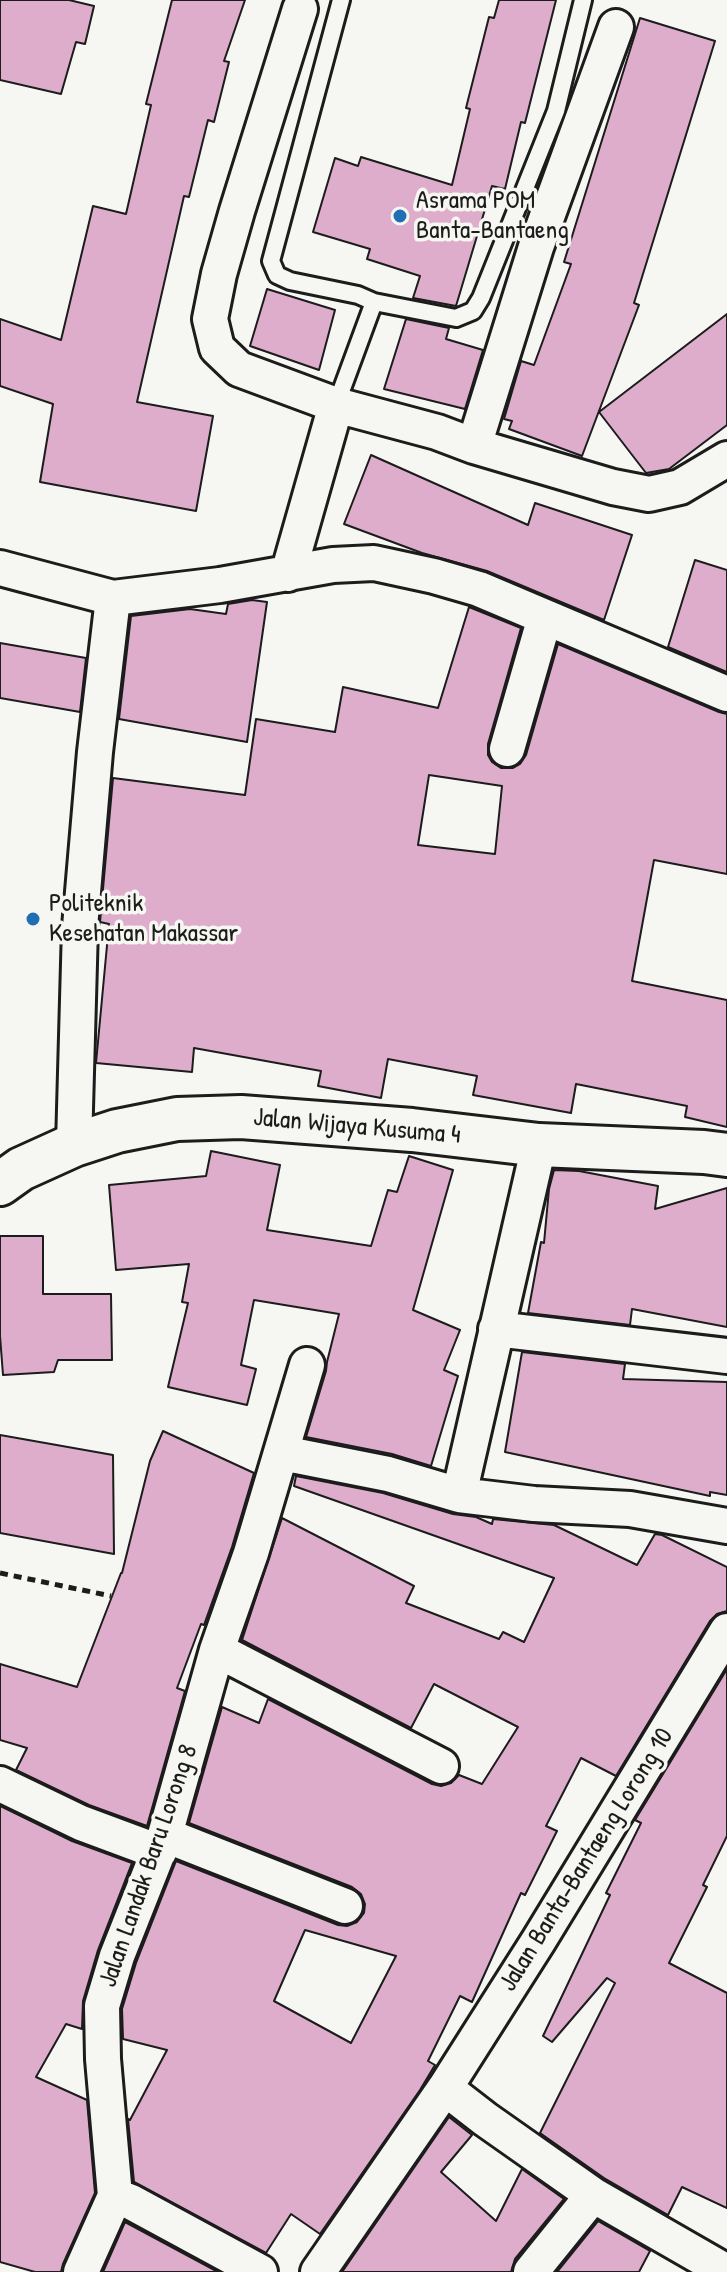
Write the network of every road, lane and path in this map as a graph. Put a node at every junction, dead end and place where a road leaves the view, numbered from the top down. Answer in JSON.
{"nodes":[{"id":1,"x":341,"y":0,"type":"edge"},
{"id":2,"x":583,"y":0,"type":"edge"},
{"id":3,"x":300,"y":9,"type":"dead end"},
{"id":4,"x":616,"y":27,"type":"dead end"},
{"id":5,"x":374,"y":302,"type":"junction"},
{"id":6,"x":336,"y":405,"type":"junction"},
{"id":7,"x":474,"y":446,"type":"junction"},
{"id":8,"x":727,"y":459,"type":"edge"},
{"id":9,"x":0,"y":568,"type":"edge"},
{"id":10,"x":288,"y":574,"type":"junction"},
{"id":11,"x":113,"y":598,"type":"junction"},
{"id":12,"x":545,"y":617,"type":"junction"},
{"id":13,"x":727,"y":694,"type":"edge"},
{"id":14,"x":507,"y":749,"type":"dead end"},
{"id":15,"x":74,"y":1145,"type":"junction"},
{"id":16,"x":539,"y":1145,"type":"junction"},
{"id":17,"x":727,"y":1155,"type":"edge"},
{"id":18,"x":0,"y":1184,"type":"edge"},
{"id":19,"x":496,"y":1329,"type":"junction"},
{"id":20,"x":727,"y":1356,"type":"edge"},
{"id":21,"x":307,"y":1365,"type":"dead end"},
{"id":22,"x":282,"y":1453,"type":"junction"},
{"id":23,"x":459,"y":1495,"type":"junction"},
{"id":24,"x":727,"y":1526,"type":"edge"},
{"id":25,"x":0,"y":1573,"type":"edge"},
{"id":26,"x":111,"y":1596,"type":"dead end"},
{"id":27,"x":727,"y":1631,"type":"edge"},
{"id":28,"x":217,"y":1650,"type":"junction"},
{"id":29,"x":441,"y":1766,"type":"dead end"},
{"id":30,"x":0,"y":1784,"type":"edge"},
{"id":31,"x":162,"y":1844,"type":"junction"},
{"id":32,"x":345,"y":1906,"type":"dead end"},
{"id":33,"x":445,"y":2088,"type":"junction"},
{"id":34,"x":593,"y":2195,"type":"junction"},
{"id":35,"x":115,"y":2196,"type":"junction"},
{"id":36,"x":81,"y":2272,"type":"edge"},
{"id":37,"x":260,"y":2272,"type":"edge"},
{"id":38,"x":318,"y":2272,"type":"edge"},
{"id":39,"x":531,"y":2272,"type":"edge"},
{"id":40,"x":727,"y":2272,"type":"edge"}],
"edges":[{"from":1,"to":5,"type":"lane"},
{"from":2,"to":5,"type":"lane"},
{"from":3,"to":6,"type":"street"},
{"from":4,"to":7,"type":"street"},
{"from":5,"to":6,"type":"lane"},
{"from":6,"to":7,"type":"street"},
{"from":6,"to":10,"type":"street"},
{"from":7,"to":8,"type":"street"},
{"from":9,"to":11,"type":"street"},
{"from":10,"to":11,"type":"street"},
{"from":10,"to":12,"type":"street"},
{"from":11,"to":15,"type":"street"},
{"from":12,"to":13,"type":"street"},
{"from":12,"to":14,"type":"street"},
{"from":15,"to":16,"type":"street","name":"Jalan Wijaya Kusuma 4"},
{"from":15,"to":18,"type":"street","name":"Jalan Wijaya Kusuma 4"},
{"from":16,"to":17,"type":"street","name":"Jalan Wijaya Kusuma 4"},
{"from":16,"to":19,"type":"street"},
{"from":19,"to":20,"type":"street"},
{"from":19,"to":23,"type":"street"},
{"from":21,"to":22,"type":"street","name":"Jalan Landak Baru Lorong 8"},
{"from":22,"to":23,"type":"street"},
{"from":22,"to":28,"type":"street","name":"Jalan Landak Baru Lorong 8"},
{"from":23,"to":24,"type":"street"},
{"from":25,"to":26,"type":"path"},
{"from":27,"to":33,"type":"street","name":"Jalan Banta-Bantaeng Lorong 10"},
{"from":28,"to":29,"type":"street"},
{"from":28,"to":31,"type":"street","name":"Jalan Landak Baru Lorong 8"},
{"from":30,"to":31,"type":"street"},
{"from":31,"to":32,"type":"street"},
{"from":31,"to":35,"type":"street","name":"Jalan Landak Baru Lorong 8"},
{"from":33,"to":34,"type":"street"},
{"from":33,"to":38,"type":"street","name":"Jalan Banta-Bantaeng Lorong 10"},
{"from":34,"to":39,"type":"street"},
{"from":34,"to":40,"type":"street"},
{"from":35,"to":36,"type":"street"},
{"from":35,"to":37,"type":"street"}]}
